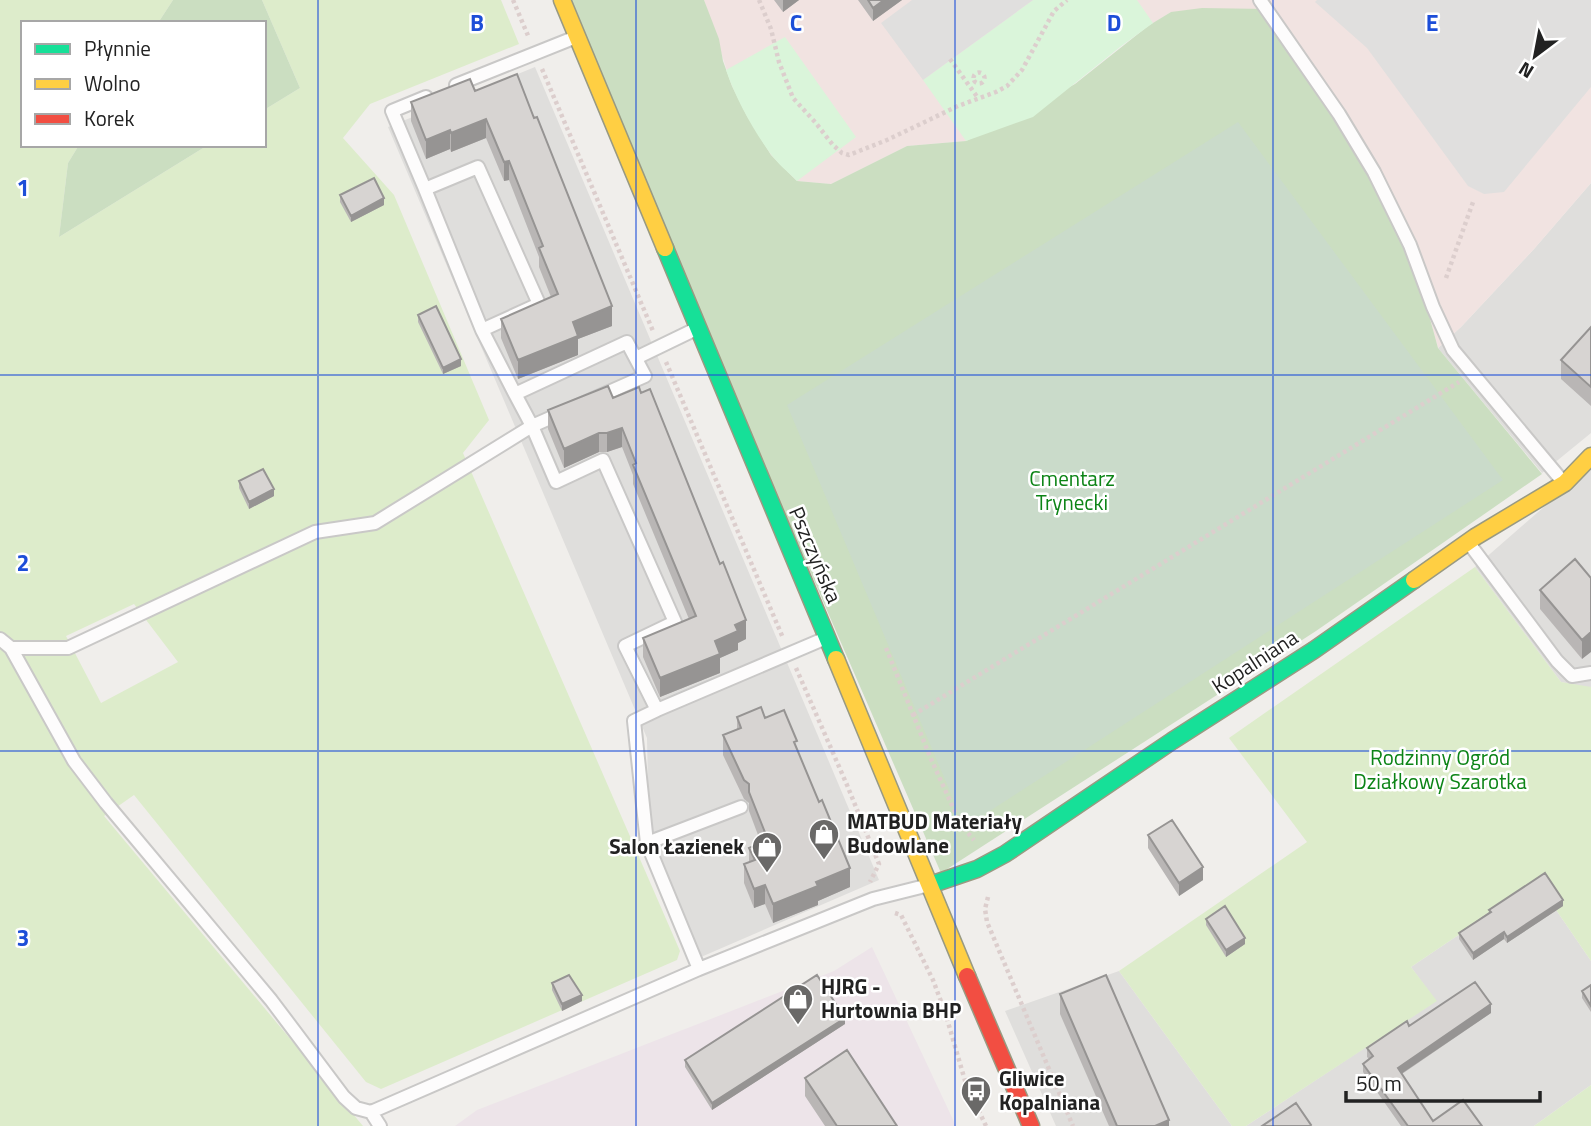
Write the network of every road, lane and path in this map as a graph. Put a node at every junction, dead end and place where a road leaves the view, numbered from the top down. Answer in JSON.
{"nodes":[{"id":1,"x":513,"y":0,"type":"edge"},
{"id":2,"x":562,"y":0,"type":"edge"},
{"id":3,"x":760,"y":0,"type":"edge"},
{"id":4,"x":1067,"y":0,"type":"edge"},
{"id":5,"x":1260,"y":0,"type":"edge"},
{"id":6,"x":577,"y":37,"type":"junction"},
{"id":7,"x":536,"y":53,"type":"junction"},
{"id":8,"x":950,"y":59,"type":"dead end"},
{"id":9,"x":975,"y":82,"type":"dead end"},
{"id":10,"x":969,"y":86,"type":"junction"},
{"id":11,"x":978,"y":98,"type":"junction"},
{"id":12,"x":425,"y":188,"type":"junction"},
{"id":13,"x":1473,"y":202,"type":"dead end"},
{"id":14,"x":1446,"y":278,"type":"dead end"},
{"id":15,"x":698,"y":328,"type":"junction"},
{"id":16,"x":482,"y":330,"type":"junction"},
{"id":17,"x":660,"y":346,"type":"junction"},
{"id":18,"x":636,"y":358,"type":"junction"},
{"id":19,"x":1473,"y":374,"type":"junction"},
{"id":20,"x":515,"y":394,"type":"junction"},
{"id":21,"x":532,"y":426,"type":"junction"},
{"id":22,"x":1591,"y":456,"type":"edge"},
{"id":23,"x":1564,"y":483,"type":"junction"},
{"id":24,"x":1468,"y":542,"type":"junction"},
{"id":25,"x":827,"y":638,"type":"junction"},
{"id":26,"x":0,"y":639,"type":"edge"},
{"id":27,"x":11,"y":648,"type":"junction"},
{"id":28,"x":886,"y":648,"type":"dead end"},
{"id":29,"x":789,"y":653,"type":"junction"},
{"id":30,"x":1591,"y":673,"type":"edge"},
{"id":31,"x":657,"y":710,"type":"junction"},
{"id":32,"x":914,"y":715,"type":"junction"},
{"id":33,"x":741,"y":807,"type":"dead end"},
{"id":34,"x":648,"y":843,"type":"junction"},
{"id":35,"x":980,"y":846,"type":"dead end"},
{"id":36,"x":930,"y":885,"type":"junction"},
{"id":37,"x":868,"y":887,"type":"dead end"},
{"id":38,"x":990,"y":891,"type":"dead end"},
{"id":39,"x":891,"y":911,"type":"dead end"},
{"id":40,"x":699,"y":970,"type":"junction"},
{"id":41,"x":371,"y":1112,"type":"junction"},
{"id":42,"x":380,"y":1126,"type":"edge"},
{"id":43,"x":986,"y":1126,"type":"edge"},
{"id":44,"x":1031,"y":1126,"type":"edge"},
{"id":45,"x":1073,"y":1126,"type":"edge"}],
"edges":[{"from":1,"to":7,"type":"path"},
{"from":2,"to":6,"type":"main road","name":"Pszczyńska"},
{"from":3,"to":11,"type":"path"},
{"from":4,"to":11,"type":"path"},
{"from":5,"to":19,"type":"lane"},
{"from":6,"to":7,"type":"lane"},
{"from":6,"to":15,"type":"main road","name":"Pszczyńska"},
{"from":7,"to":12,"type":"lane"},
{"from":7,"to":17,"type":"path"},
{"from":8,"to":10,"type":"path"},
{"from":9,"to":10,"type":"path"},
{"from":10,"to":11,"type":"path"},
{"from":12,"to":16,"type":"lane"},
{"from":12,"to":16,"type":"lane"},
{"from":13,"to":14,"type":"path"},
{"from":15,"to":17,"type":"lane"},
{"from":15,"to":25,"type":"main road","name":"Pszczyńska"},
{"from":16,"to":20,"type":"lane"},
{"from":17,"to":18,"type":"lane"},
{"from":17,"to":29,"type":"path"},
{"from":18,"to":20,"type":"lane"},
{"from":18,"to":21,"type":"lane"},
{"from":19,"to":23,"type":"lane"},
{"from":19,"to":32,"type":"path"},
{"from":20,"to":21,"type":"lane"},
{"from":21,"to":27,"type":"lane"},
{"from":21,"to":31,"type":"lane"},
{"from":22,"to":23,"type":"main road","name":"Kopalniana"},
{"from":23,"to":24,"type":"main road","name":"Kopalniana"},
{"from":24,"to":30,"type":"lane"},
{"from":24,"to":36,"type":"main road","name":"Kopalniana"},
{"from":25,"to":29,"type":"lane"},
{"from":25,"to":36,"type":"main road","name":"Pszczyńska"},
{"from":26,"to":27,"type":"lane"},
{"from":27,"to":41,"type":"lane"},
{"from":28,"to":32,"type":"path"},
{"from":29,"to":31,"type":"lane"},
{"from":29,"to":37,"type":"path"},
{"from":31,"to":34,"type":"lane"},
{"from":32,"to":35,"type":"path"},
{"from":33,"to":34,"type":"lane"},
{"from":34,"to":40,"type":"lane"},
{"from":36,"to":40,"type":"lane"},
{"from":36,"to":44,"type":"main road","name":"Pszczyńska"},
{"from":38,"to":45,"type":"path"},
{"from":39,"to":43,"type":"path"},
{"from":40,"to":41,"type":"lane"},
{"from":41,"to":42,"type":"lane"}]}
